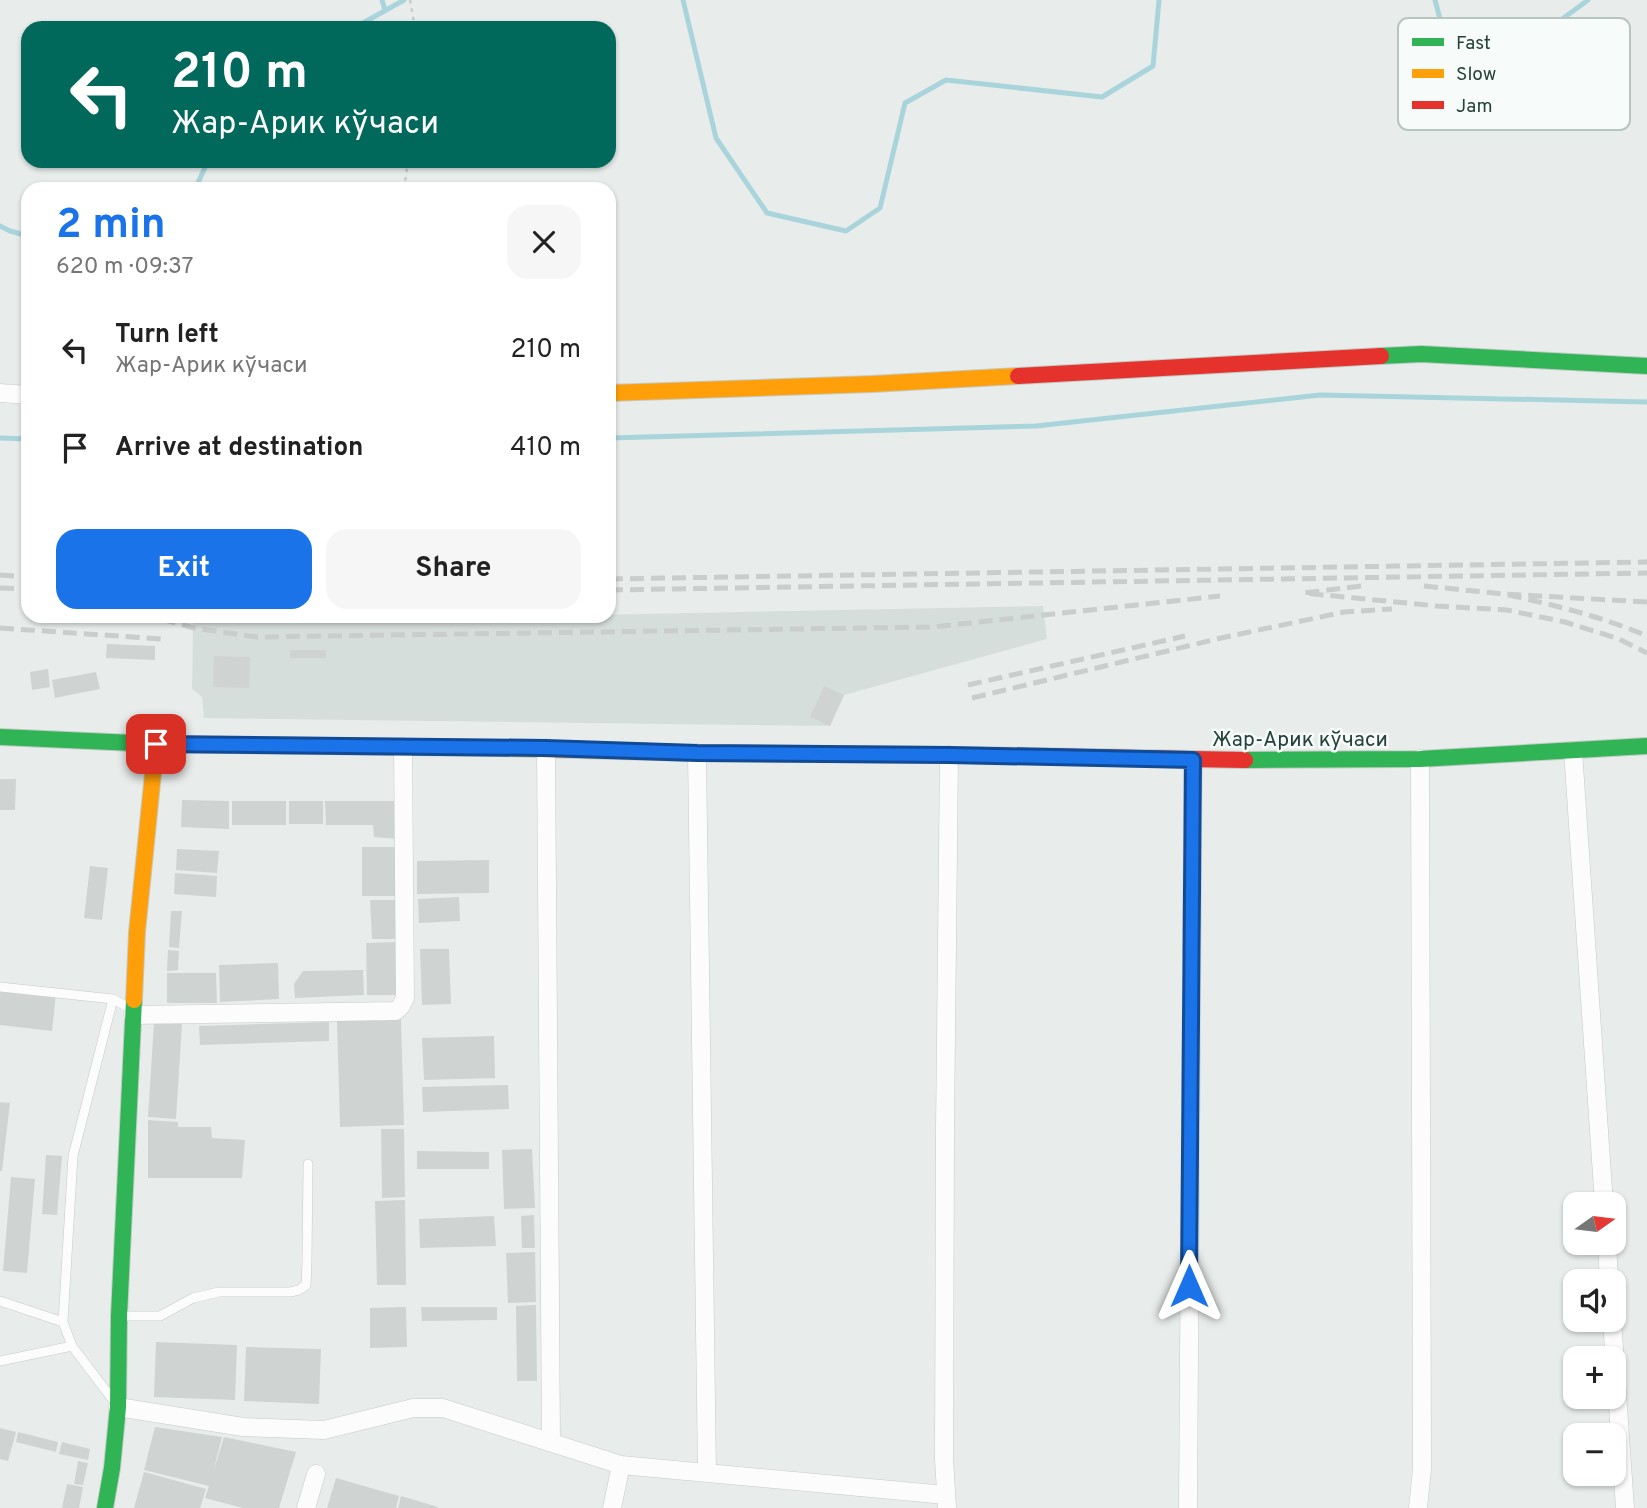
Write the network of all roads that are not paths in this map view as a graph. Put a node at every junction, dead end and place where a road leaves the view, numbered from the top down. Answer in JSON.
{"nodes":[{"id":1,"x":1647,"y":366,"type":"edge"},
{"id":2,"x":0,"y":393,"type":"edge"},
{"id":3,"x":616,"y":393,"type":"edge"},
{"id":4,"x":21,"y":394,"type":"edge"},
{"id":5,"x":0,"y":737,"type":"edge"},
{"id":6,"x":156,"y":744,"type":"junction"},
{"id":7,"x":1647,"y":746,"type":"edge"},
{"id":8,"x":402,"y":747,"type":"junction"},
{"id":9,"x":546,"y":748,"type":"junction"},
{"id":10,"x":1573,"y":751,"type":"junction"},
{"id":11,"x":697,"y":753,"type":"junction"},
{"id":12,"x":949,"y":755,"type":"junction"},
{"id":13,"x":1420,"y":759,"type":"junction"},
{"id":14,"x":1193,"y":760,"type":"junction"},
{"id":15,"x":0,"y":987,"type":"edge"},
{"id":16,"x":113,"y":999,"type":"junction"},
{"id":17,"x":133,"y":1013,"type":"junction"},
{"id":18,"x":308,"y":1164,"type":"dead end"},
{"id":19,"x":1603,"y":1192,"type":"edge"},
{"id":20,"x":0,"y":1301,"type":"edge"},
{"id":21,"x":119,"y":1317,"type":"junction"},
{"id":22,"x":63,"y":1322,"type":"junction"},
{"id":23,"x":1613,"y":1332,"type":"edge"},
{"id":24,"x":72,"y":1346,"type":"junction"},
{"id":25,"x":0,"y":1361,"type":"edge"},
{"id":26,"x":118,"y":1407,"type":"junction"},
{"id":27,"x":551,"y":1441,"type":"junction"},
{"id":28,"x":621,"y":1465,"type":"junction"},
{"id":29,"x":707,"y":1472,"type":"junction"},
{"id":30,"x":316,"y":1474,"type":"dead end"},
{"id":31,"x":947,"y":1502,"type":"edge"},
{"id":32,"x":105,"y":1508,"type":"edge"},
{"id":33,"x":306,"y":1508,"type":"edge"},
{"id":34,"x":611,"y":1508,"type":"edge"},
{"id":35,"x":1188,"y":1508,"type":"edge"},
{"id":36,"x":1418,"y":1508,"type":"edge"},
{"id":37,"x":1625,"y":1508,"type":"edge"}],
"edges":[{"from":1,"to":3,"type":"main road"},
{"from":2,"to":4,"type":"street"},
{"from":5,"to":6,"type":"main road","name":"Жар-Арик кўчаси"},
{"from":6,"to":8,"type":"main road","name":"Жар-Арик кўчаси"},
{"from":6,"to":17,"type":"main road"},
{"from":7,"to":10,"type":"main road","name":"Жар-Арик кўчаси"},
{"from":8,"to":9,"type":"main road","name":"Жар-Арик кўчаси"},
{"from":8,"to":17,"type":"street"},
{"from":9,"to":11,"type":"main road","name":"Жар-Арик кўчаси"},
{"from":9,"to":27,"type":"street"},
{"from":10,"to":13,"type":"main road","name":"Жар-Арик кўчаси"},
{"from":10,"to":19,"type":"street"},
{"from":11,"to":12,"type":"main road","name":"Жар-Арик кўчаси"},
{"from":11,"to":29,"type":"street"},
{"from":12,"to":14,"type":"main road","name":"Жар-Арик кўчаси"},
{"from":12,"to":31,"type":"street"},
{"from":13,"to":14,"type":"main road","name":"Жар-Арик кўчаси"},
{"from":13,"to":36,"type":"street"},
{"from":14,"to":35,"type":"street"},
{"from":15,"to":16,"type":"lane"},
{"from":16,"to":17,"type":"lane"},
{"from":16,"to":22,"type":"lane"},
{"from":17,"to":21,"type":"main road"},
{"from":18,"to":21,"type":"lane"},
{"from":20,"to":22,"type":"lane"},
{"from":21,"to":26,"type":"main road"},
{"from":22,"to":24,"type":"lane"},
{"from":23,"to":37,"type":"street"},
{"from":24,"to":25,"type":"lane"},
{"from":24,"to":26,"type":"lane"},
{"from":26,"to":27,"type":"street"},
{"from":26,"to":32,"type":"main road"},
{"from":27,"to":28,"type":"street"},
{"from":28,"to":29,"type":"street"},
{"from":28,"to":34,"type":"street"},
{"from":29,"to":31,"type":"street"},
{"from":30,"to":33,"type":"street"}]}
